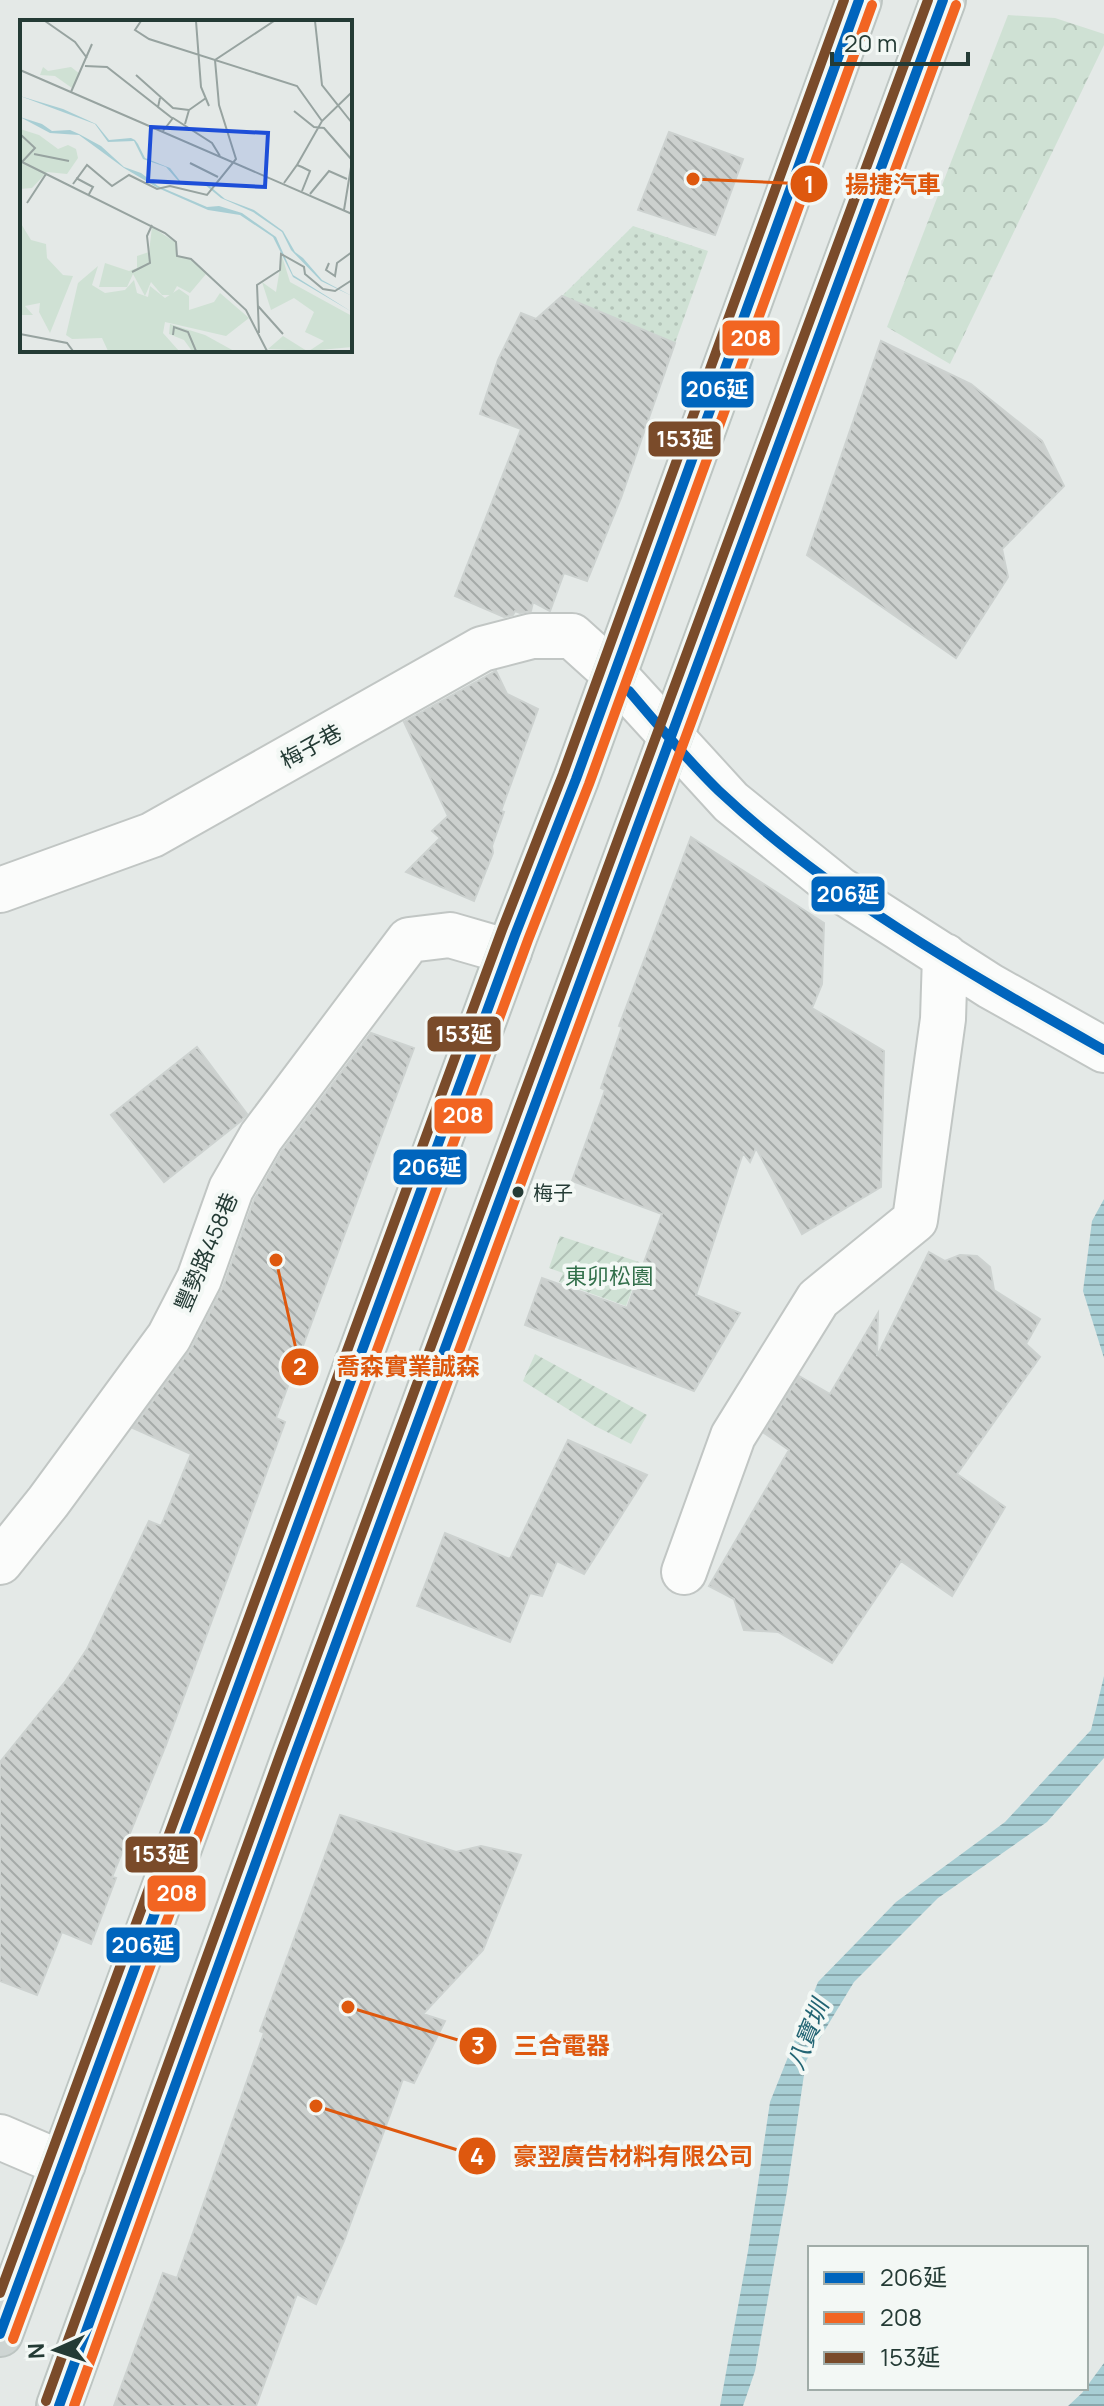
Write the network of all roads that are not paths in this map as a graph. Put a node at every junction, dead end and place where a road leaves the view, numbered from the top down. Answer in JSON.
{"nodes":[{"id":1,"x":859,"y":0,"type":"edge"},
{"id":2,"x":943,"y":0,"type":"edge"},
{"id":3,"x":613,"y":673,"type":"junction"},
{"id":4,"x":671,"y":739,"type":"junction"},
{"id":5,"x":0,"y":890,"type":"edge"},
{"id":6,"x":509,"y":952,"type":"junction"},
{"id":7,"x":945,"y":956,"type":"junction"},
{"id":8,"x":1104,"y":1050,"type":"edge"},
{"id":9,"x":0,"y":1562,"type":"edge"},
{"id":10,"x":684,"y":1572,"type":"dead end"},
{"id":11,"x":0,"y":2137,"type":"edge"},
{"id":12,"x":63,"y":2164,"type":"junction"},
{"id":13,"x":0,"y":2334,"type":"edge"},
{"id":14,"x":59,"y":2406,"type":"edge"}],
"edges":[{"from":1,"to":3,"type":"main road"},
{"from":2,"to":4,"type":"main road"},
{"from":3,"to":4,"type":"street"},
{"from":3,"to":5,"type":"street","name":"梅子巷"},
{"from":3,"to":6,"type":"main road"},
{"from":4,"to":7,"type":"street"},
{"from":4,"to":14,"type":"main road"},
{"from":6,"to":9,"type":"street","name":"豐勢路458巷"},
{"from":6,"to":12,"type":"main road"},
{"from":7,"to":8,"type":"street"},
{"from":7,"to":10,"type":"street"},
{"from":11,"to":12,"type":"street"},
{"from":12,"to":13,"type":"main road"}]}
